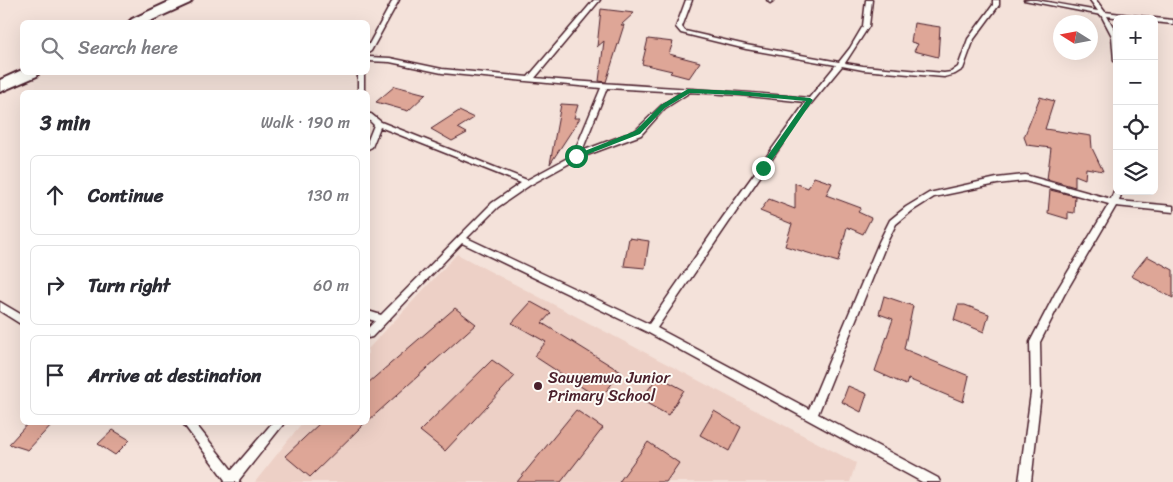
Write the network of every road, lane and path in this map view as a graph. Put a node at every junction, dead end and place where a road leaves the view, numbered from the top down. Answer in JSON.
{"nodes":[{"id":1,"x":396,"y":0,"type":"edge"},
{"id":2,"x":597,"y":0,"type":"edge"},
{"id":3,"x":689,"y":0,"type":"edge"},
{"id":4,"x":869,"y":0,"type":"edge"},
{"id":5,"x":996,"y":0,"type":"edge"},
{"id":6,"x":1026,"y":0,"type":"edge"},
{"id":7,"x":1093,"y":0,"type":"edge"},
{"id":8,"x":182,"y":1,"type":"edge"},
{"id":9,"x":1103,"y":14,"type":"junction"},
{"id":10,"x":1113,"y":15,"type":"edge"},
{"id":11,"x":141,"y":20,"type":"edge"},
{"id":12,"x":1158,"y":20,"type":"edge"},
{"id":13,"x":1173,"y":22,"type":"edge"},
{"id":14,"x":370,"y":47,"type":"edge"},
{"id":15,"x":370,"y":59,"type":"edge"},
{"id":16,"x":1117,"y":60,"type":"edge"},
{"id":17,"x":841,"y":64,"type":"junction"},
{"id":18,"x":25,"y":75,"type":"edge"},
{"id":19,"x":361,"y":75,"type":"edge"},
{"id":20,"x":531,"y":78,"type":"junction"},
{"id":21,"x":605,"y":86,"type":"junction"},
{"id":22,"x":0,"y":87,"type":"edge"},
{"id":23,"x":362,"y":90,"type":"edge"},
{"id":24,"x":688,"y":91,"type":"junction"},
{"id":25,"x":810,"y":100,"type":"junction"},
{"id":26,"x":370,"y":118,"type":"edge"},
{"id":27,"x":378,"y":124,"type":"junction"},
{"id":28,"x":370,"y":142,"type":"edge"},
{"id":29,"x":576,"y":156,"type":"junction"},
{"id":30,"x":527,"y":183,"type":"junction"},
{"id":31,"x":1117,"y":195,"type":"edge"},
{"id":32,"x":1114,"y":203,"type":"junction"},
{"id":33,"x":1173,"y":209,"type":"edge"},
{"id":34,"x":461,"y":239,"type":"junction"},
{"id":35,"x":0,"y":306,"type":"edge"},
{"id":36,"x":370,"y":316,"type":"edge"},
{"id":37,"x":20,"y":319,"type":"edge"},
{"id":38,"x":382,"y":319,"type":"junction"},
{"id":39,"x":651,"y":329,"type":"junction"},
{"id":40,"x":370,"y":332,"type":"edge"},
{"id":41,"x":812,"y":416,"type":"junction"},
{"id":42,"x":189,"y":425,"type":"edge"},
{"id":43,"x":278,"y":425,"type":"edge"},
{"id":44,"x":232,"y":481,"type":"edge"},
{"id":45,"x":934,"y":482,"type":"edge"},
{"id":46,"x":1025,"y":482,"type":"edge"}],
"edges":[{"from":1,"to":14,"type":"lane"},
{"from":2,"to":20,"type":"lane"},
{"from":3,"to":17,"type":"lane"},
{"from":4,"to":17,"type":"lane"},
{"from":5,"to":17,"type":"lane"},
{"from":6,"to":9,"type":"lane"},
{"from":7,"to":9,"type":"lane"},
{"from":8,"to":11,"type":"street"},
{"from":9,"to":10,"type":"lane"},
{"from":9,"to":16,"type":"lane"},
{"from":12,"to":13,"type":"lane"},
{"from":15,"to":20,"type":"lane"},
{"from":17,"to":25,"type":"lane"},
{"from":18,"to":22,"type":"street"},
{"from":19,"to":23,"type":"lane"},
{"from":20,"to":21,"type":"lane"},
{"from":21,"to":24,"type":"lane"},
{"from":21,"to":29,"type":"lane"},
{"from":24,"to":25,"type":"lane"},
{"from":24,"to":29,"type":"lane"},
{"from":25,"to":39,"type":"lane"},
{"from":26,"to":27,"type":"lane"},
{"from":27,"to":28,"type":"lane"},
{"from":27,"to":30,"type":"lane"},
{"from":29,"to":30,"type":"lane"},
{"from":30,"to":34,"type":"lane"},
{"from":31,"to":32,"type":"lane"},
{"from":32,"to":33,"type":"lane"},
{"from":32,"to":41,"type":"lane"},
{"from":32,"to":46,"type":"lane"},
{"from":34,"to":38,"type":"lane"},
{"from":34,"to":39,"type":"lane"},
{"from":35,"to":37,"type":"lane"},
{"from":36,"to":38,"type":"lane"},
{"from":38,"to":40,"type":"lane"},
{"from":39,"to":41,"type":"lane"},
{"from":41,"to":45,"type":"lane"},
{"from":42,"to":44,"type":"lane"},
{"from":43,"to":44,"type":"lane"}]}
